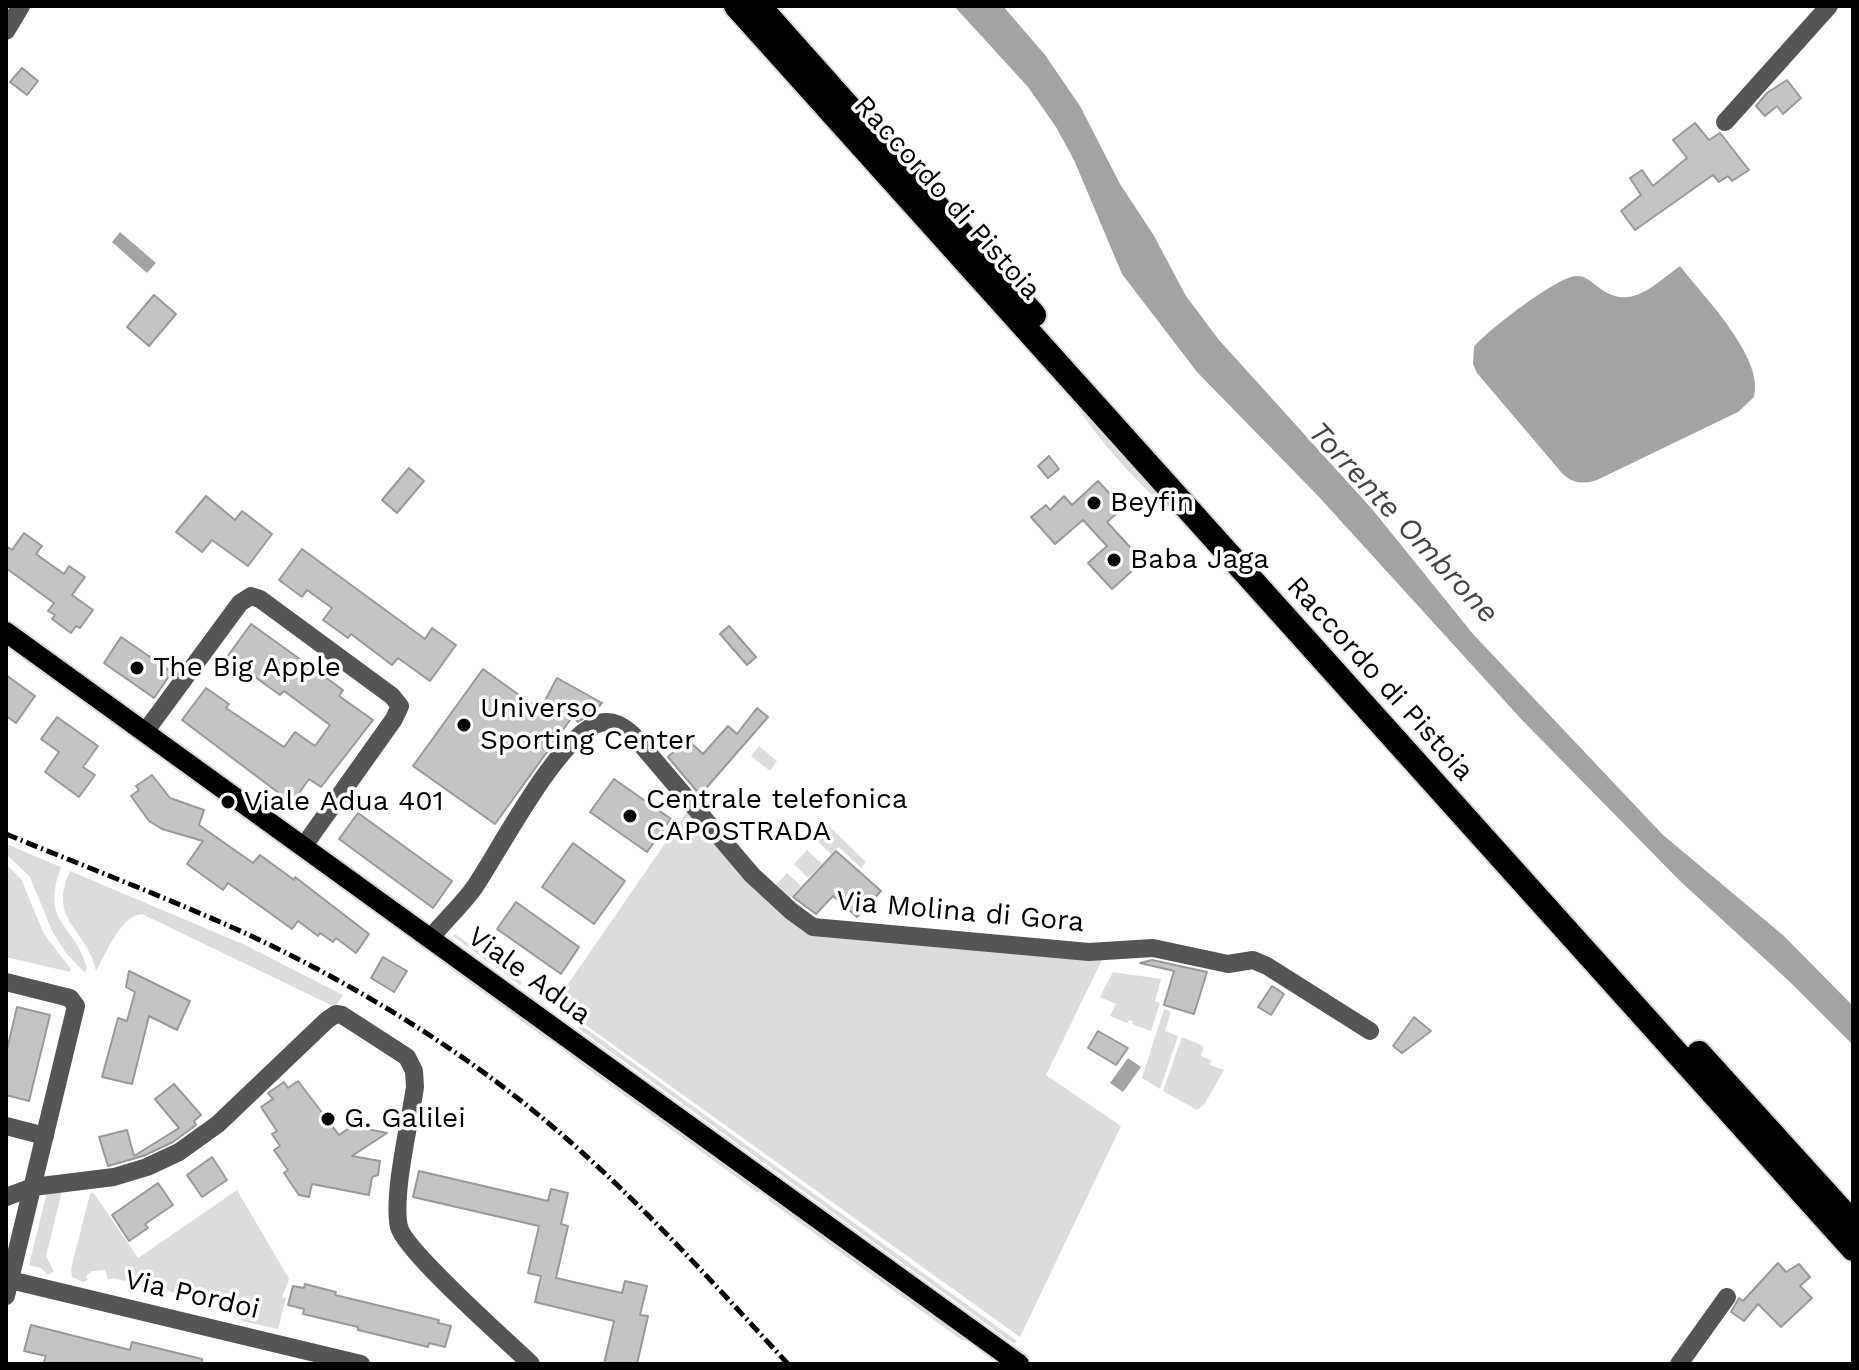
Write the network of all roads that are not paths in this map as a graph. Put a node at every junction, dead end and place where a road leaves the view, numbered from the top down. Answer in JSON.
{"nodes":[{"id":1,"x":21,"y":6,"type":"edge"},
{"id":2,"x":736,"y":6,"type":"edge"},
{"id":3,"x":759,"y":6,"type":"edge"},
{"id":4,"x":1829,"y":6,"type":"edge"},
{"id":5,"x":6,"y":31,"type":"edge"},
{"id":6,"x":1725,"y":122,"type":"dead end"},
{"id":7,"x":6,"y":632,"type":"edge"},
{"id":8,"x":145,"y":732,"type":"junction"},
{"id":9,"x":303,"y":847,"type":"junction"},
{"id":10,"x":430,"y":939,"type":"junction"},
{"id":11,"x":6,"y":982,"type":"edge"},
{"id":12,"x":1370,"y":1031,"type":"dead end"},
{"id":13,"x":6,"y":1126,"type":"edge"},
{"id":14,"x":45,"y":1136,"type":"junction"},
{"id":15,"x":33,"y":1187,"type":"junction"},
{"id":16,"x":6,"y":1197,"type":"edge"},
{"id":17,"x":1853,"y":1223,"type":"edge"},
{"id":18,"x":1853,"y":1249,"type":"edge"},
{"id":19,"x":7,"y":1285,"type":"edge"},
{"id":20,"x":1727,"y":1297,"type":"dead end"},
{"id":21,"x":361,"y":1364,"type":"edge"},
{"id":22,"x":531,"y":1364,"type":"edge"},
{"id":23,"x":1019,"y":1364,"type":"edge"},
{"id":24,"x":1679,"y":1364,"type":"edge"}],
"edges":[{"from":1,"to":5,"type":"street"},
{"from":2,"to":18,"type":"highway","name":"Raccordo di Pistoia"},
{"from":3,"to":17,"type":"highway","name":"Raccordo di Pistoia"},
{"from":4,"to":6,"type":"street"},
{"from":7,"to":8,"type":"main road","name":"Viale Adua"},
{"from":8,"to":9,"type":"main road","name":"Viale Adua"},
{"from":8,"to":9,"type":"street"},
{"from":9,"to":10,"type":"main road","name":"Viale Adua"},
{"from":10,"to":12,"type":"street","name":"Via Molina di Gora"},
{"from":10,"to":23,"type":"main road","name":"Viale Adua"},
{"from":11,"to":14,"type":"street"},
{"from":13,"to":14,"type":"street"},
{"from":14,"to":15,"type":"street"},
{"from":15,"to":16,"type":"street"},
{"from":15,"to":19,"type":"street"},
{"from":15,"to":22,"type":"street"},
{"from":19,"to":21,"type":"street","name":"Via Pordoi"},
{"from":20,"to":24,"type":"street"}]}
